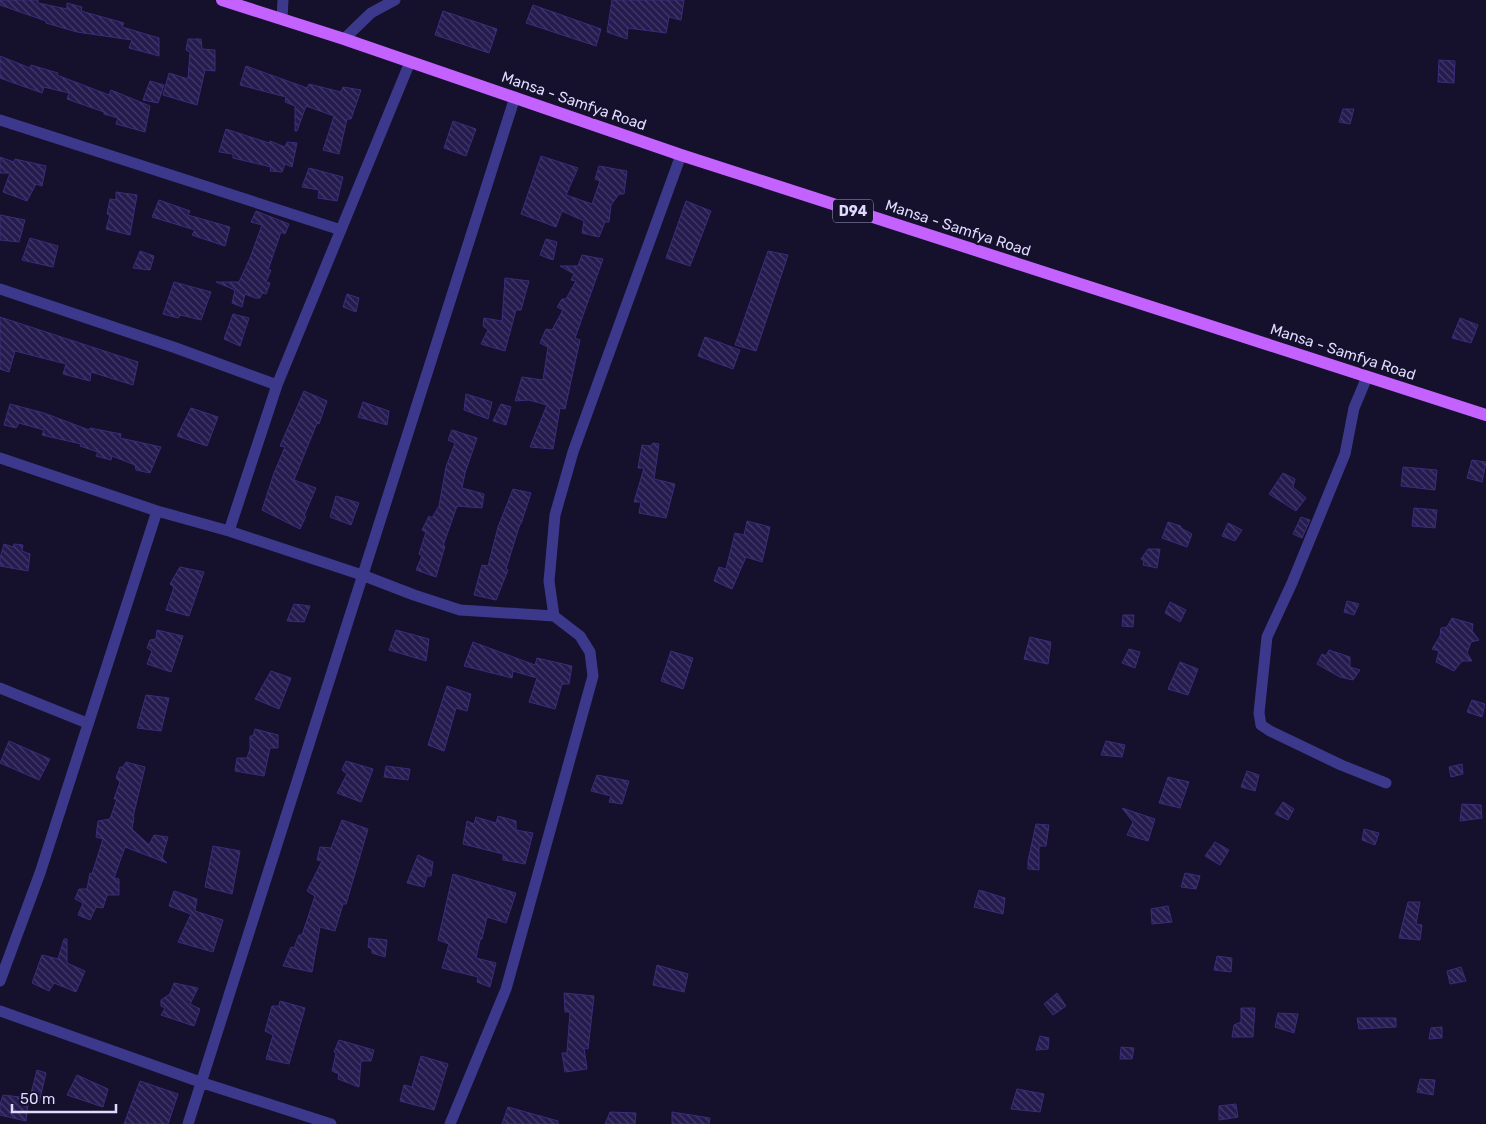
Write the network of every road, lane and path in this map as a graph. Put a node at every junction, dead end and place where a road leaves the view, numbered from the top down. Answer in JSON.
{"nodes":[{"id":1,"x":222,"y":0,"type":"edge"},
{"id":2,"x":283,"y":0,"type":"edge"},
{"id":3,"x":394,"y":0,"type":"edge"},
{"id":4,"x":282,"y":19,"type":"junction"},
{"id":5,"x":344,"y":39,"type":"junction"},
{"id":6,"x":410,"y":62,"type":"junction"},
{"id":7,"x":515,"y":97,"type":"junction"},
{"id":8,"x":0,"y":120,"type":"edge"},
{"id":9,"x":681,"y":155,"type":"junction"},
{"id":10,"x":341,"y":230,"type":"junction"},
{"id":11,"x":0,"y":289,"type":"edge"},
{"id":12,"x":1367,"y":377,"type":"junction"},
{"id":13,"x":277,"y":386,"type":"junction"},
{"id":14,"x":1486,"y":415,"type":"edge"},
{"id":15,"x":0,"y":458,"type":"edge"},
{"id":16,"x":157,"y":511,"type":"junction"},
{"id":17,"x":228,"y":531,"type":"junction"},
{"id":18,"x":362,"y":575,"type":"junction"},
{"id":19,"x":554,"y":616,"type":"junction"},
{"id":20,"x":0,"y":688,"type":"edge"},
{"id":21,"x":87,"y":724,"type":"junction"},
{"id":22,"x":1386,"y":783,"type":"dead end"},
{"id":23,"x":0,"y":981,"type":"edge"},
{"id":24,"x":0,"y":1011,"type":"edge"},
{"id":25,"x":202,"y":1083,"type":"junction"},
{"id":26,"x":188,"y":1124,"type":"edge"},
{"id":27,"x":331,"y":1124,"type":"edge"},
{"id":28,"x":450,"y":1124,"type":"edge"}],
"edges":[{"from":1,"to":4,"type":"main road","name":"Mansa - Samfya Road","number":"D94"},
{"from":2,"to":4,"type":"street"},
{"from":3,"to":5,"type":"street"},
{"from":4,"to":5,"type":"main road","name":"Mansa - Samfya Road","number":"D94"},
{"from":5,"to":6,"type":"main road","name":"Mansa - Samfya Road","number":"D94"},
{"from":6,"to":7,"type":"main road","name":"Mansa - Samfya Road","number":"D94"},
{"from":6,"to":10,"type":"street"},
{"from":7,"to":9,"type":"main road","name":"Mansa - Samfya Road","number":"D94"},
{"from":7,"to":18,"type":"street"},
{"from":8,"to":10,"type":"street"},
{"from":9,"to":12,"type":"main road","name":"Mansa - Samfya Road","number":"D94"},
{"from":9,"to":19,"type":"street"},
{"from":10,"to":13,"type":"street"},
{"from":11,"to":13,"type":"street"},
{"from":12,"to":14,"type":"main road","name":"Mansa - Samfya Road","number":"D94"},
{"from":12,"to":22,"type":"street"},
{"from":13,"to":17,"type":"street"},
{"from":15,"to":16,"type":"street"},
{"from":16,"to":17,"type":"street"},
{"from":16,"to":21,"type":"street"},
{"from":17,"to":18,"type":"street"},
{"from":18,"to":19,"type":"street"},
{"from":18,"to":25,"type":"street"},
{"from":19,"to":28,"type":"street"},
{"from":20,"to":21,"type":"street"},
{"from":21,"to":23,"type":"street"},
{"from":24,"to":25,"type":"street"},
{"from":25,"to":26,"type":"street"},
{"from":25,"to":27,"type":"street"}]}
